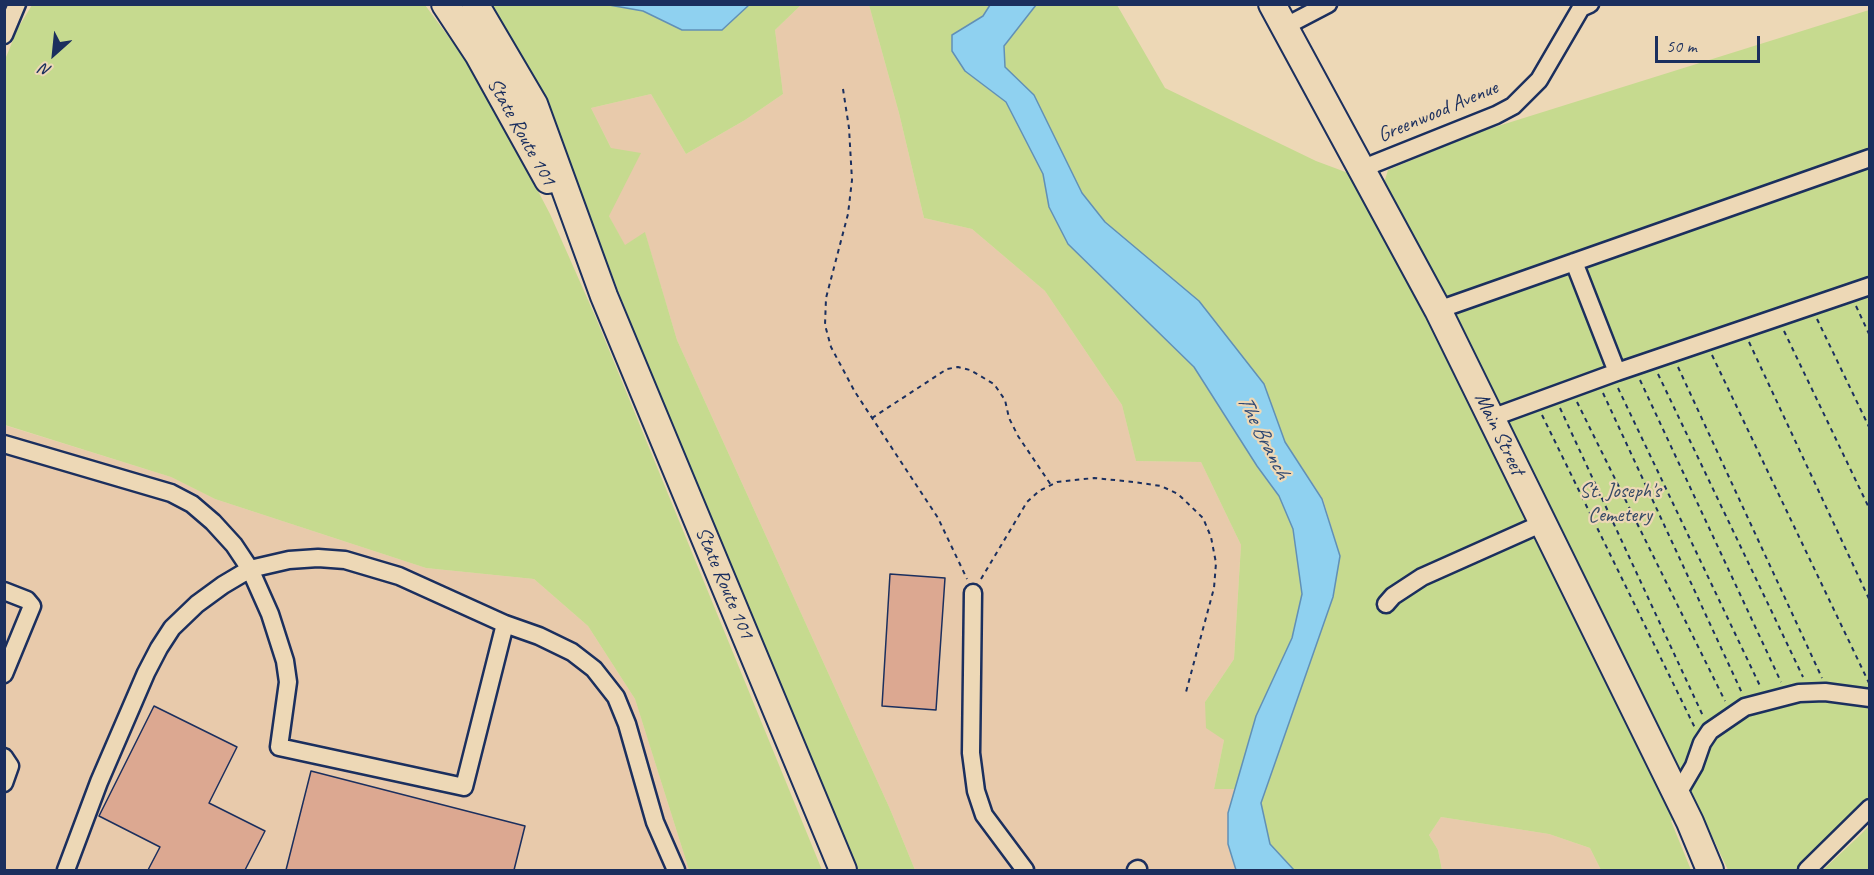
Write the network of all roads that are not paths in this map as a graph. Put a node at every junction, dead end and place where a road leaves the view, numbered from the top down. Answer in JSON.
{"nodes":[{"id":1,"x":17,"y":4,"type":"edge"},
{"id":2,"x":445,"y":4,"type":"edge"},
{"id":3,"x":475,"y":4,"type":"edge"},
{"id":4,"x":1272,"y":4,"type":"edge"},
{"id":5,"x":1328,"y":4,"type":"edge"},
{"id":6,"x":1584,"y":6,"type":"edge"},
{"id":7,"x":1284,"y":27,"type":"junction"},
{"id":8,"x":4,"y":35,"type":"edge"},
{"id":9,"x":1869,"y":158,"type":"edge"},
{"id":10,"x":1361,"y":169,"type":"junction"},
{"id":11,"x":1574,"y":262,"type":"junction"},
{"id":12,"x":1869,"y":285,"type":"edge"},
{"id":13,"x":604,"y":296,"type":"junction"},
{"id":14,"x":1438,"y":310,"type":"junction"},
{"id":15,"x":1608,"y":375,"type":"junction"},
{"id":16,"x":1491,"y":418,"type":"junction"},
{"id":17,"x":4,"y":444,"type":"edge"},
{"id":18,"x":1543,"y":523,"type":"junction"},
{"id":19,"x":250,"y":569,"type":"junction"},
{"id":20,"x":4,"y":591,"type":"edge"},
{"id":21,"x":973,"y":593,"type":"road end"},
{"id":22,"x":1386,"y":604,"type":"dead end"},
{"id":23,"x":505,"y":624,"type":"junction"},
{"id":24,"x":4,"y":674,"type":"edge"},
{"id":25,"x":1869,"y":698,"type":"edge"},
{"id":26,"x":4,"y":757,"type":"edge"},
{"id":27,"x":4,"y":783,"type":"edge"},
{"id":28,"x":1677,"y":795,"type":"junction"},
{"id":29,"x":1869,"y":808,"type":"edge"},
{"id":30,"x":66,"y":870,"type":"edge"},
{"id":31,"x":676,"y":870,"type":"edge"},
{"id":32,"x":843,"y":870,"type":"edge"},
{"id":33,"x":1025,"y":870,"type":"edge"},
{"id":34,"x":1710,"y":870,"type":"edge"},
{"id":35,"x":1807,"y":870,"type":"edge"}],
"edges":[{"from":1,"to":8,"type":"street"},
{"from":2,"to":13,"type":"highway","name":"State Route 101"},
{"from":3,"to":13,"type":"highway","name":"State Route 101"},
{"from":4,"to":7,"type":"highway","name":"Main Street"},
{"from":5,"to":7,"type":"street"},
{"from":6,"to":10,"type":"street","name":"Greenwood Avenue"},
{"from":7,"to":10,"type":"highway","name":"Main Street"},
{"from":9,"to":11,"type":"street"},
{"from":10,"to":14,"type":"highway","name":"Main Street"},
{"from":11,"to":14,"type":"street"},
{"from":11,"to":15,"type":"street"},
{"from":12,"to":15,"type":"street"},
{"from":13,"to":32,"type":"highway","name":"State Route 101"},
{"from":14,"to":16,"type":"highway","name":"Main Street"},
{"from":15,"to":16,"type":"street"},
{"from":16,"to":18,"type":"highway","name":"Main Street"},
{"from":17,"to":19,"type":"street"},
{"from":18,"to":22,"type":"street"},
{"from":18,"to":28,"type":"highway","name":"Main Street"},
{"from":19,"to":23,"type":"street"},
{"from":19,"to":23,"type":"street"},
{"from":19,"to":30,"type":"street"},
{"from":20,"to":24,"type":"street"},
{"from":21,"to":33,"type":"street"},
{"from":23,"to":31,"type":"street"},
{"from":25,"to":28,"type":"street"},
{"from":26,"to":27,"type":"street"},
{"from":28,"to":34,"type":"highway","name":"Main Street"},
{"from":29,"to":35,"type":"street"}]}
